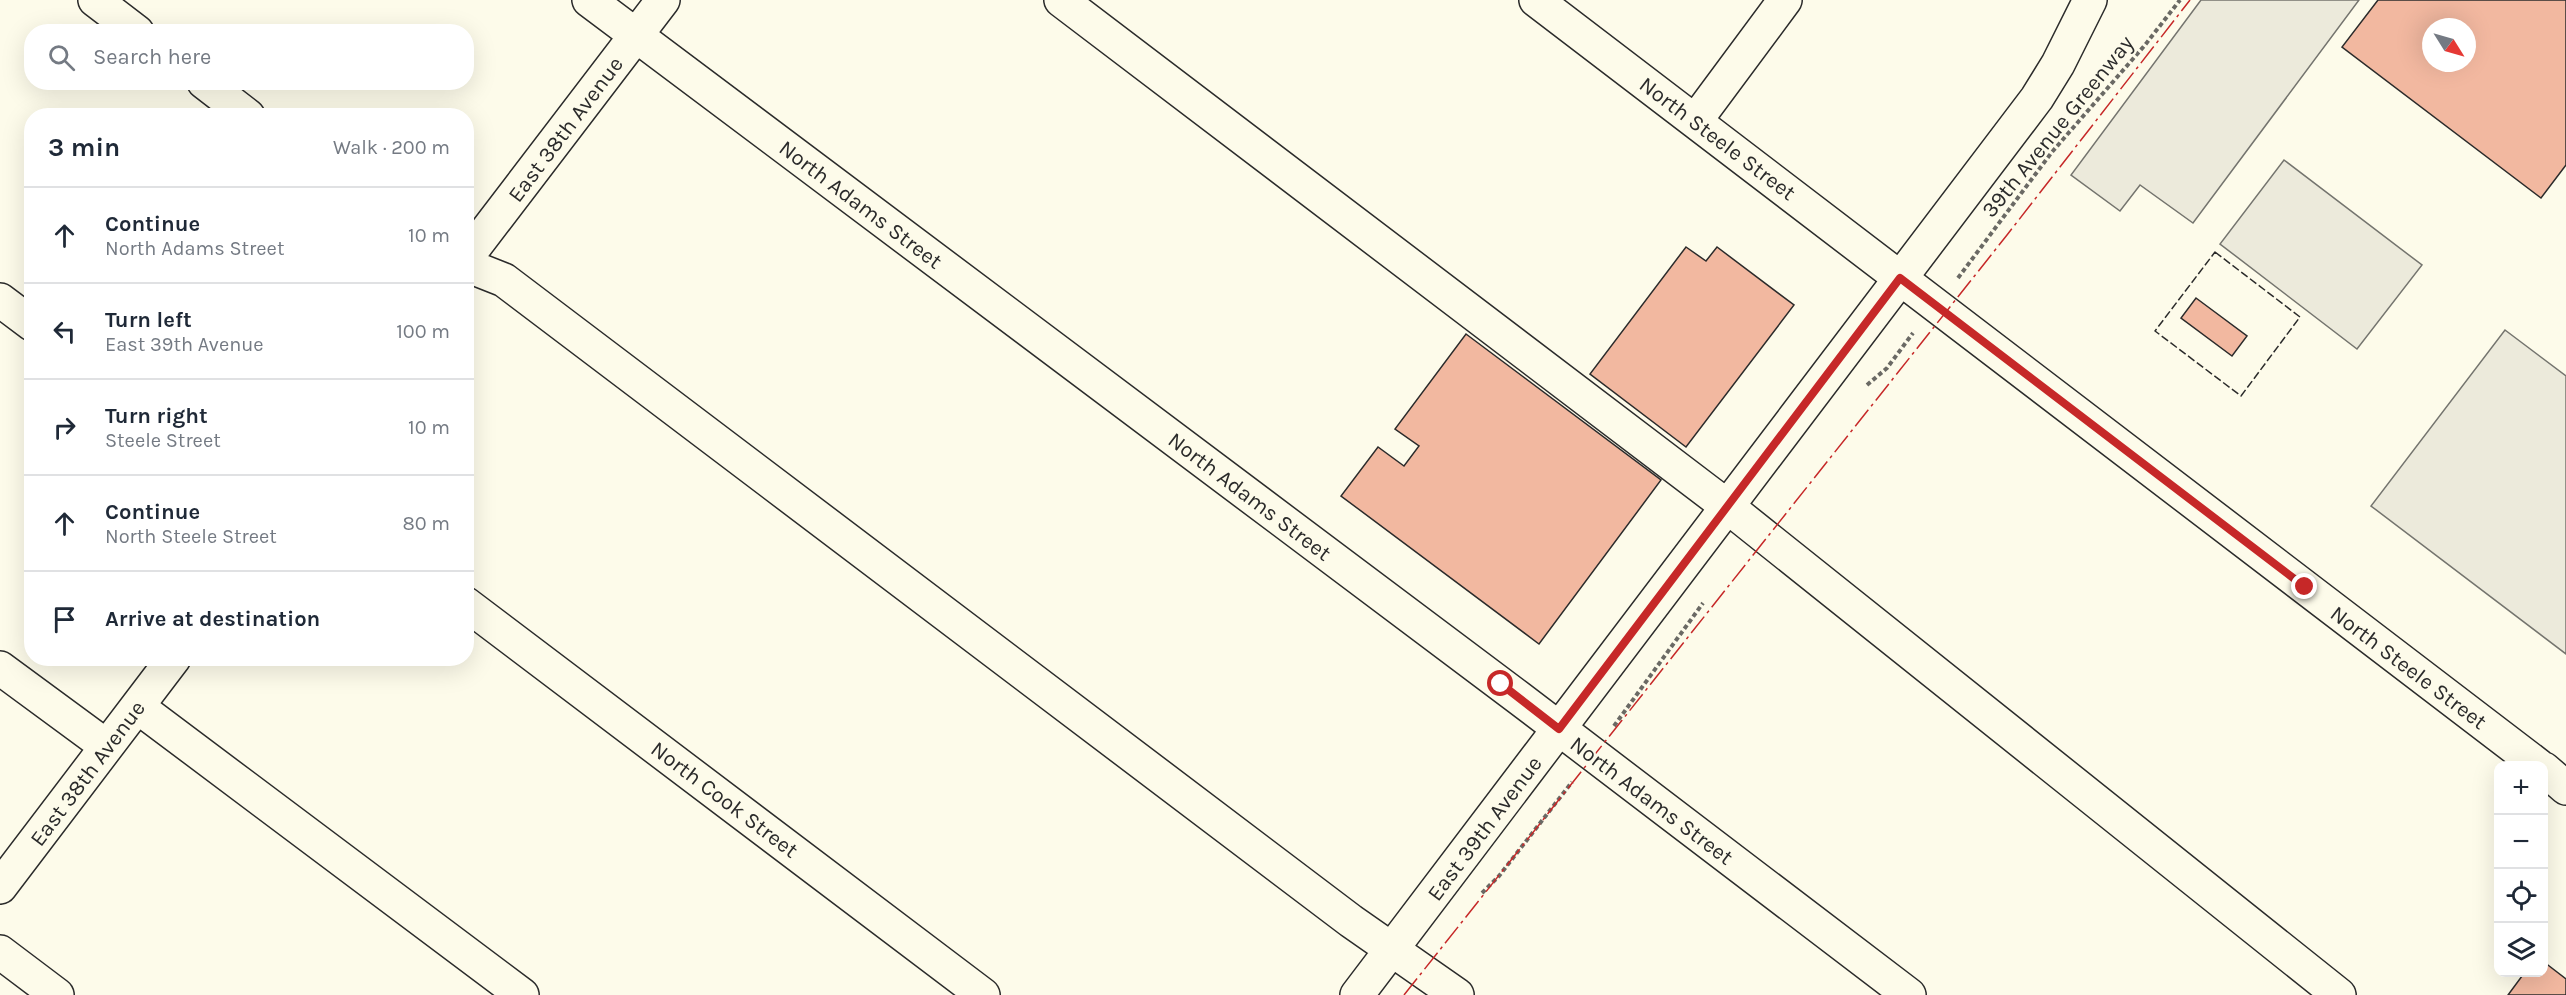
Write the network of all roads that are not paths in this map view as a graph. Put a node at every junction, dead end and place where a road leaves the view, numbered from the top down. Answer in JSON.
{"nodes":[{"id":1,"x":95,"y":0,"type":"edge"},
{"id":2,"x":589,"y":0,"type":"edge"},
{"id":3,"x":663,"y":0,"type":"edge"},
{"id":4,"x":1061,"y":0,"type":"edge"},
{"id":5,"x":1536,"y":0,"type":"edge"},
{"id":6,"x":1785,"y":0,"type":"edge"},
{"id":7,"x":2090,"y":0,"type":"edge"},
{"id":8,"x":126,"y":24,"type":"edge"},
{"id":9,"x":636,"y":35,"type":"junction"},
{"id":10,"x":214,"y":90,"type":"edge"},
{"id":11,"x":238,"y":108,"type":"edge"},
{"id":12,"x":1696,"y":120,"type":"junction"},
{"id":13,"x":474,"y":248,"type":"edge"},
{"id":14,"x":474,"y":268,"type":"edge"},
{"id":15,"x":1900,"y":278,"type":"junction"},
{"id":16,"x":0,"y":300,"type":"edge"},
{"id":17,"x":24,"y":318,"type":"edge"},
{"id":18,"x":1728,"y":507,"type":"junction"},
{"id":19,"x":474,"y":610,"type":"edge"},
{"id":20,"x":168,"y":666,"type":"edge"},
{"id":21,"x":0,"y":668,"type":"edge"},
{"id":22,"x":138,"y":707,"type":"junction"},
{"id":23,"x":1559,"y":729,"type":"junction"},
{"id":24,"x":106,"y":746,"type":"junction"},
{"id":25,"x":2534,"y":761,"type":"edge"},
{"id":26,"x":2548,"y":772,"type":"edge"},
{"id":27,"x":2566,"y":788,"type":"edge"},
{"id":28,"x":0,"y":888,"type":"edge"},
{"id":29,"x":1392,"y":948,"type":"junction"},
{"id":30,"x":0,"y":952,"type":"edge"},
{"id":31,"x":57,"y":995,"type":"edge"},
{"id":32,"x":522,"y":995,"type":"edge"},
{"id":33,"x":984,"y":995,"type":"edge"},
{"id":34,"x":1357,"y":995,"type":"edge"},
{"id":35,"x":1457,"y":995,"type":"edge"},
{"id":36,"x":1909,"y":995,"type":"edge"},
{"id":37,"x":2340,"y":995,"type":"edge"}],
"edges":[{"from":1,"to":8,"type":"street"},
{"from":2,"to":9,"type":"street","name":"North Adams Street"},
{"from":3,"to":9,"type":"street","name":"East 38th Avenue"},
{"from":4,"to":18,"type":"street"},
{"from":5,"to":12,"type":"street","name":"North Steele Street"},
{"from":6,"to":12,"type":"street"},
{"from":7,"to":15,"type":"street","name":"East 39th Avenue"},
{"from":9,"to":13,"type":"street","name":"East 38th Avenue"},
{"from":9,"to":23,"type":"street","name":"North Adams Street"},
{"from":10,"to":11,"type":"street"},
{"from":12,"to":15,"type":"street","name":"North Steele Street"},
{"from":14,"to":29,"type":"street"},
{"from":15,"to":18,"type":"street","name":"East 39th Avenue"},
{"from":15,"to":25,"type":"street","name":"North Steele Street"},
{"from":16,"to":17,"type":"street"},
{"from":18,"to":23,"type":"street","name":"East 39th Avenue"},
{"from":18,"to":37,"type":"street"},
{"from":19,"to":33,"type":"street","name":"North Cook Street"},
{"from":20,"to":22,"type":"street","name":"East 38th Avenue"},
{"from":21,"to":24,"type":"street"},
{"from":22,"to":24,"type":"street","name":"East 38th Avenue"},
{"from":22,"to":32,"type":"street"},
{"from":23,"to":29,"type":"street","name":"East 39th Avenue"},
{"from":23,"to":36,"type":"street","name":"North Adams Street"},
{"from":24,"to":28,"type":"street","name":"East 38th Avenue"},
{"from":26,"to":27,"type":"street"},
{"from":29,"to":34,"type":"street","name":"East 39th Avenue"},
{"from":29,"to":35,"type":"street"},
{"from":30,"to":31,"type":"street"}]}
